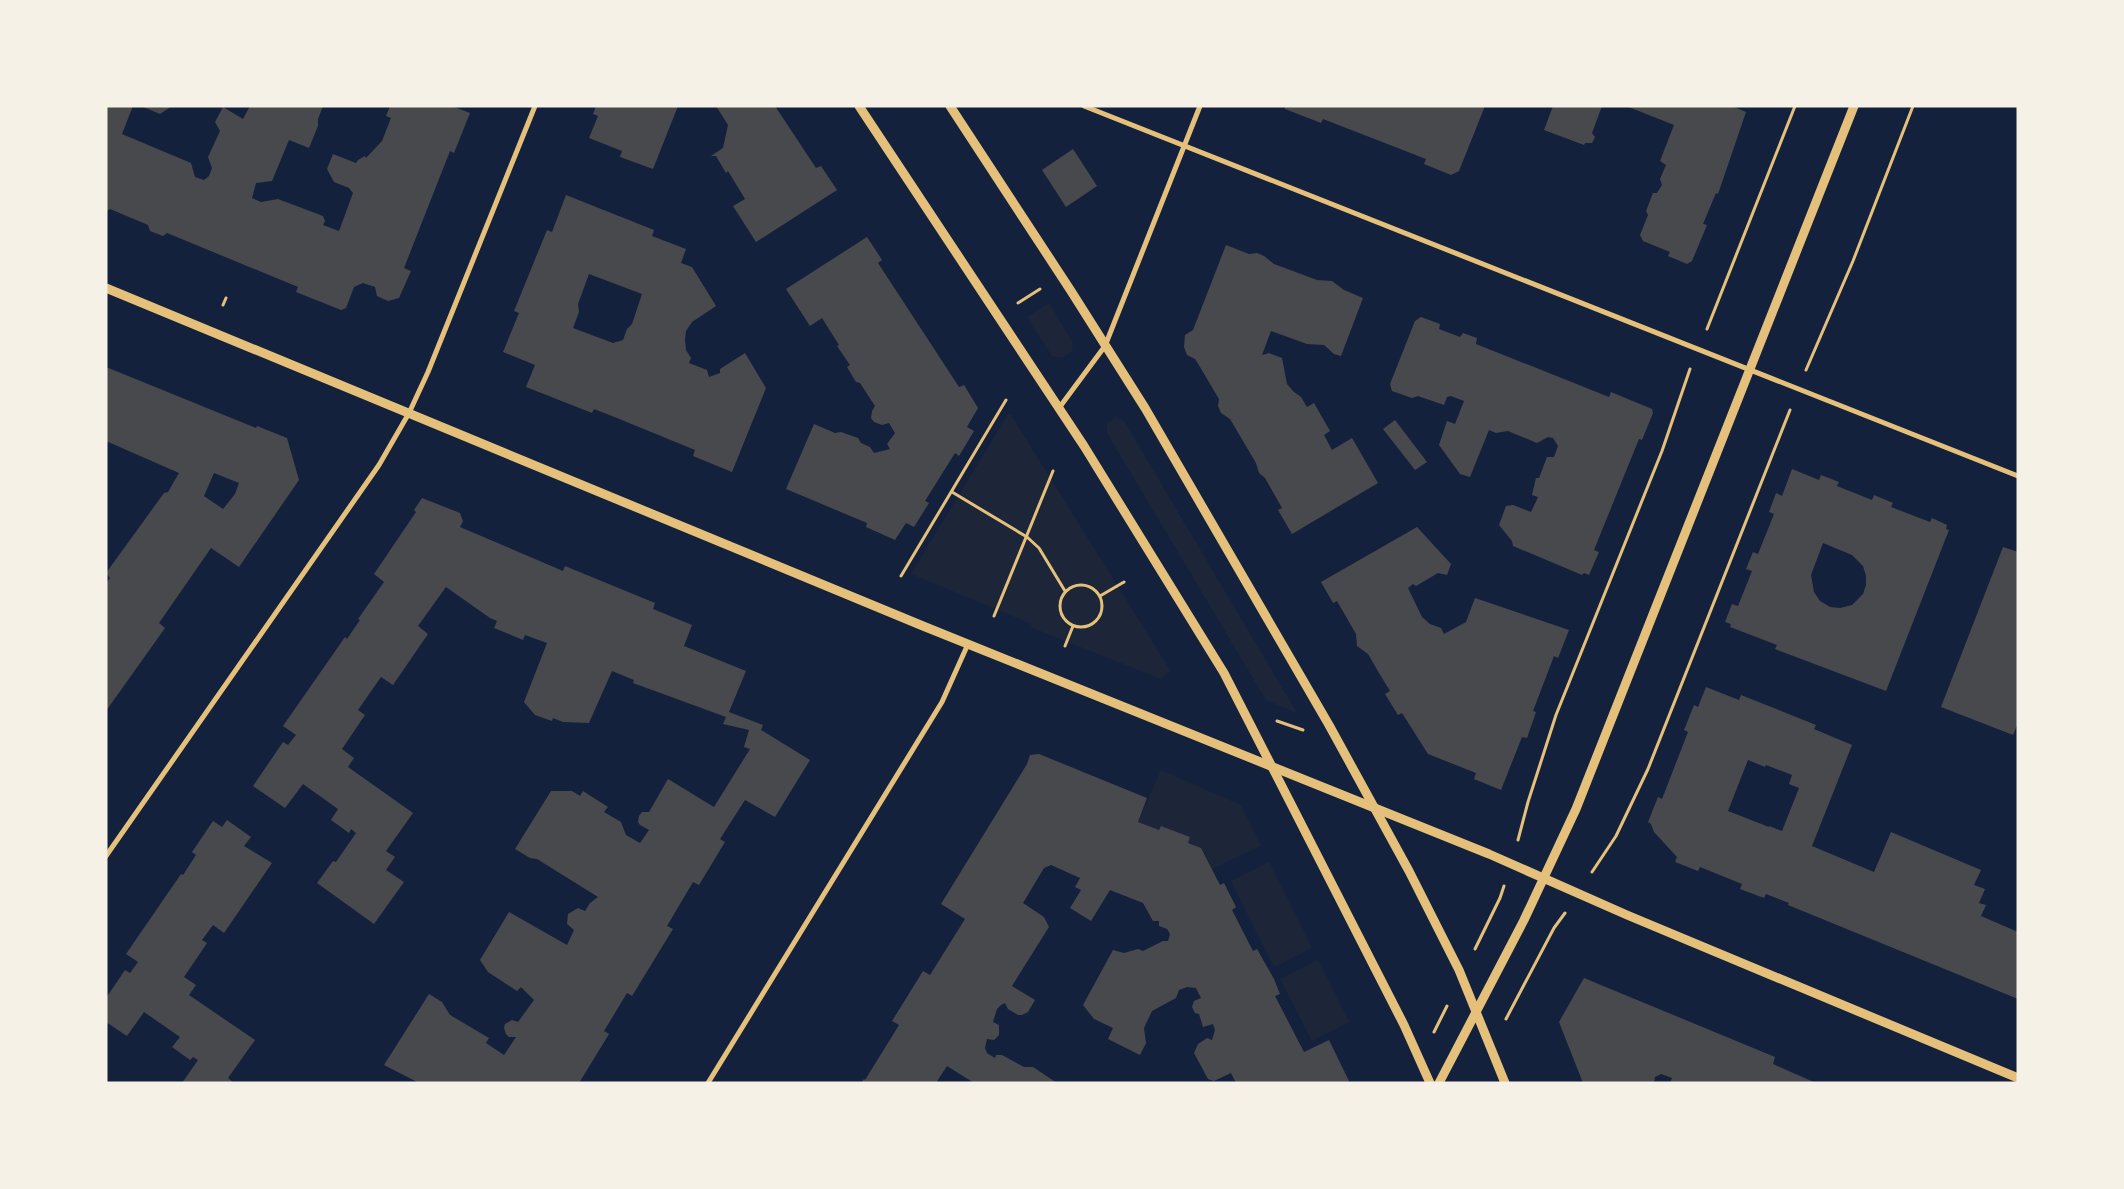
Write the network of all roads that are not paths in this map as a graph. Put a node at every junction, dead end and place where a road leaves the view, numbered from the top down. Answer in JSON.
{"nodes":[{"id":1,"x":535,"y":106,"type":"edge"},
{"id":2,"x":860,"y":106,"type":"edge"},
{"id":3,"x":950,"y":106,"type":"edge"},
{"id":4,"x":1084,"y":106,"type":"edge"},
{"id":5,"x":1200,"y":106,"type":"edge"},
{"id":6,"x":1854,"y":106,"type":"edge"},
{"id":7,"x":1184,"y":146,"type":"junction"},
{"id":8,"x":106,"y":288,"type":"edge"},
{"id":9,"x":1105,"y":346,"type":"junction"},
{"id":10,"x":1750,"y":370,"type":"junction"},
{"id":11,"x":1058,"y":408,"type":"junction"},
{"id":12,"x":409,"y":413,"type":"junction"},
{"id":13,"x":2018,"y":476,"type":"edge"},
{"id":14,"x":968,"y":644,"type":"junction"},
{"id":15,"x":1271,"y":767,"type":"junction"},
{"id":16,"x":1375,"y":808,"type":"junction"},
{"id":17,"x":106,"y":856,"type":"edge"},
{"id":18,"x":1544,"y":878,"type":"junction"},
{"id":19,"x":1476,"y":1012,"type":"junction"},
{"id":20,"x":2018,"y":1078,"type":"edge"},
{"id":21,"x":708,"y":1083,"type":"edge"},
{"id":22,"x":1430,"y":1083,"type":"edge"},
{"id":23,"x":1440,"y":1083,"type":"edge"},
{"id":24,"x":1505,"y":1083,"type":"edge"}],
"edges":[{"from":1,"to":12,"type":"street"},
{"from":2,"to":11,"type":"street"},
{"from":3,"to":9,"type":"street"},
{"from":4,"to":7,"type":"street"},
{"from":5,"to":7,"type":"street"},
{"from":6,"to":10,"type":"street"},
{"from":7,"to":9,"type":"street"},
{"from":7,"to":10,"type":"street"},
{"from":8,"to":12,"type":"street"},
{"from":9,"to":11,"type":"street"},
{"from":9,"to":16,"type":"street"},
{"from":10,"to":13,"type":"street"},
{"from":10,"to":18,"type":"street"},
{"from":11,"to":15,"type":"street"},
{"from":12,"to":14,"type":"street"},
{"from":12,"to":17,"type":"street"},
{"from":14,"to":15,"type":"street"},
{"from":14,"to":21,"type":"street"},
{"from":15,"to":16,"type":"street"},
{"from":15,"to":22,"type":"street"},
{"from":16,"to":18,"type":"street"},
{"from":16,"to":19,"type":"street"},
{"from":18,"to":19,"type":"street"},
{"from":18,"to":20,"type":"street"},
{"from":19,"to":23,"type":"street"},
{"from":19,"to":24,"type":"street"}]}
